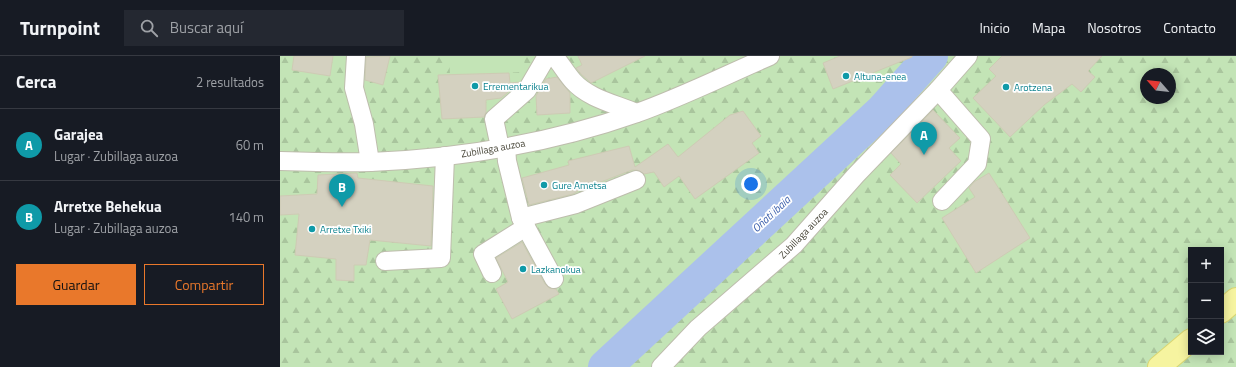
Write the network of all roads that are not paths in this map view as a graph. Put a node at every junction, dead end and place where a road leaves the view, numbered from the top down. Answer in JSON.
{"nodes":[{"id":1,"x":356,"y":56,"type":"edge"},
{"id":2,"x":547,"y":56,"type":"edge"},
{"id":3,"x":554,"y":56,"type":"edge"},
{"id":4,"x":770,"y":56,"type":"edge"},
{"id":5,"x":968,"y":56,"type":"edge"},
{"id":6,"x":938,"y":90,"type":"junction"},
{"id":7,"x":636,"y":113,"type":"junction"},
{"id":8,"x":502,"y":142,"type":"junction"},
{"id":9,"x":445,"y":156,"type":"junction"},
{"id":10,"x":280,"y":161,"type":"edge"},
{"id":11,"x":370,"y":162,"type":"junction"},
{"id":12,"x":636,"y":180,"type":"dead end"},
{"id":13,"x":942,"y":200,"type":"dead end"},
{"id":14,"x":524,"y":222,"type":"junction"},
{"id":15,"x":385,"y":261,"type":"dead end"},
{"id":16,"x":492,"y":273,"type":"dead end"},
{"id":17,"x":554,"y":279,"type":"dead end"},
{"id":18,"x":1236,"y":299,"type":"edge"},
{"id":19,"x":1224,"y":309,"type":"edge"},
{"id":20,"x":1188,"y":343,"type":"edge"},
{"id":21,"x":661,"y":367,"type":"edge"},
{"id":22,"x":1159,"y":367,"type":"edge"}],
"edges":[{"from":1,"to":11,"type":"street"},
{"from":2,"to":8,"type":"street"},
{"from":3,"to":7,"type":"street"},
{"from":4,"to":7,"type":"street","name":"Zubillaga auzoa"},
{"from":5,"to":6,"type":"street","name":"Zubillaga auzoa"},
{"from":6,"to":13,"type":"street"},
{"from":6,"to":21,"type":"street","name":"Zubillaga auzoa"},
{"from":7,"to":8,"type":"street","name":"Zubillaga auzoa"},
{"from":8,"to":9,"type":"street","name":"Zubillaga auzoa"},
{"from":8,"to":14,"type":"street"},
{"from":9,"to":11,"type":"street","name":"Zubillaga auzoa"},
{"from":9,"to":15,"type":"street"},
{"from":10,"to":11,"type":"street","name":"Zubillaga auzoa"},
{"from":12,"to":14,"type":"street"},
{"from":14,"to":16,"type":"street"},
{"from":14,"to":17,"type":"street"},
{"from":18,"to":19,"type":"main road"},
{"from":20,"to":22,"type":"main road"}]}
